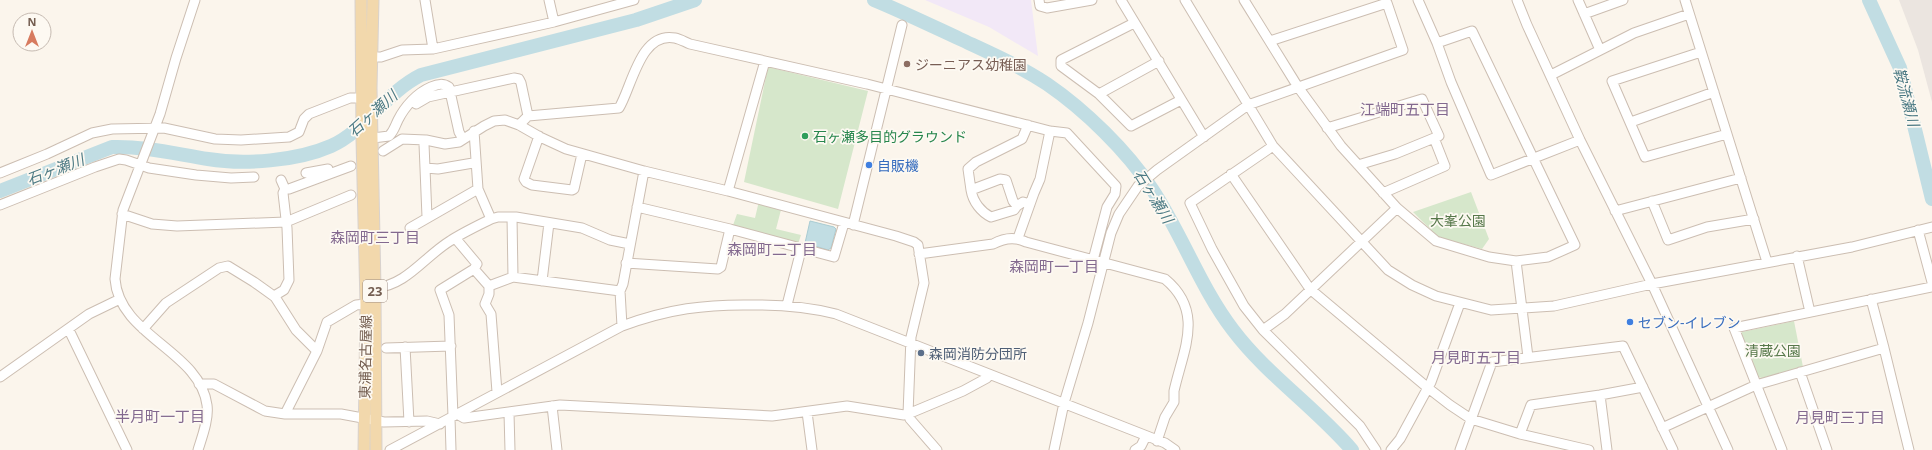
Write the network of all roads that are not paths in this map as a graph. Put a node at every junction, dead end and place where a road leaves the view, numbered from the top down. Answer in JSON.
{"nodes":[{"id":1,"x":195,"y":0,"type":"edge"},
{"id":2,"x":361,"y":0,"type":"edge"},
{"id":3,"x":373,"y":0,"type":"edge"},
{"id":4,"x":424,"y":0,"type":"edge"},
{"id":5,"x":549,"y":0,"type":"edge"},
{"id":6,"x":634,"y":0,"type":"edge"},
{"id":7,"x":1039,"y":0,"type":"edge"},
{"id":8,"x":1092,"y":0,"type":"edge"},
{"id":9,"x":1121,"y":0,"type":"edge"},
{"id":10,"x":1185,"y":0,"type":"edge"},
{"id":11,"x":1244,"y":0,"type":"edge"},
{"id":12,"x":1418,"y":0,"type":"edge"},
{"id":13,"x":1517,"y":0,"type":"edge"},
{"id":14,"x":1578,"y":0,"type":"edge"},
{"id":15,"x":1623,"y":0,"type":"edge"},
{"id":16,"x":1685,"y":0,"type":"edge"},
{"id":17,"x":1584,"y":14,"type":"junction"},
{"id":18,"x":1689,"y":14,"type":"junction"},
{"id":19,"x":554,"y":22,"type":"junction"},
{"id":20,"x":1134,"y":23,"type":"junction"},
{"id":21,"x":902,"y":25,"type":"dead end"},
{"id":22,"x":1270,"y":41,"type":"junction"},
{"id":23,"x":1437,"y":43,"type":"junction"},
{"id":24,"x":433,"y":49,"type":"junction"},
{"id":25,"x":1600,"y":50,"type":"junction"},
{"id":26,"x":1701,"y":52,"type":"junction"},
{"id":27,"x":372,"y":57,"type":"junction"},
{"id":28,"x":765,"y":61,"type":"junction"},
{"id":29,"x":1159,"y":61,"type":"junction"},
{"id":30,"x":1551,"y":75,"type":"junction"},
{"id":31,"x":1298,"y":87,"type":"junction"},
{"id":32,"x":887,"y":89,"type":"junction"},
{"id":33,"x":450,"y":92,"type":"junction"},
{"id":34,"x":1714,"y":92,"type":"junction"},
{"id":35,"x":1099,"y":94,"type":"junction"},
{"id":36,"x":362,"y":100,"type":"junction"},
{"id":37,"x":1181,"y":100,"type":"junction"},
{"id":38,"x":416,"y":104,"type":"dead end"},
{"id":39,"x":1248,"y":105,"type":"junction"},
{"id":40,"x":528,"y":116,"type":"junction"},
{"id":41,"x":1631,"y":122,"type":"junction"},
{"id":42,"x":519,"y":125,"type":"junction"},
{"id":43,"x":1028,"y":125,"type":"junction"},
{"id":44,"x":1327,"y":128,"type":"junction"},
{"id":45,"x":153,"y":129,"type":"junction"},
{"id":46,"x":474,"y":131,"type":"junction"},
{"id":47,"x":1050,"y":131,"type":"junction"},
{"id":48,"x":1727,"y":134,"type":"junction"},
{"id":49,"x":369,"y":136,"type":"junction"},
{"id":50,"x":539,"y":136,"type":"junction"},
{"id":51,"x":1204,"y":137,"type":"junction"},
{"id":52,"x":1434,"y":138,"type":"junction"},
{"id":53,"x":463,"y":139,"type":"junction"},
{"id":54,"x":426,"y":140,"type":"junction"},
{"id":55,"x":1580,"y":140,"type":"junction"},
{"id":56,"x":1273,"y":146,"type":"junction"},
{"id":57,"x":383,"y":151,"type":"dead end"},
{"id":58,"x":582,"y":154,"type":"junction"},
{"id":59,"x":1534,"y":159,"type":"junction"},
{"id":60,"x":362,"y":160,"type":"junction"},
{"id":61,"x":476,"y":160,"type":"junction"},
{"id":62,"x":140,"y":163,"type":"junction"},
{"id":63,"x":1358,"y":165,"type":"junction"},
{"id":64,"x":351,"y":166,"type":"dead end"},
{"id":65,"x":425,"y":168,"type":"junction"},
{"id":66,"x":644,"y":171,"type":"junction"},
{"id":67,"x":0,"y":173,"type":"edge"},
{"id":68,"x":306,"y":173,"type":"dead end"},
{"id":69,"x":1232,"y":174,"type":"junction"},
{"id":70,"x":254,"y":177,"type":"dead end"},
{"id":71,"x":1741,"y":178,"type":"junction"},
{"id":72,"x":281,"y":180,"type":"dead end"},
{"id":73,"x":285,"y":189,"type":"junction"},
{"id":74,"x":478,"y":189,"type":"junction"},
{"id":75,"x":971,"y":190,"type":"junction"},
{"id":76,"x":728,"y":191,"type":"junction"},
{"id":77,"x":1383,"y":193,"type":"junction"},
{"id":78,"x":351,"y":195,"type":"dead end"},
{"id":79,"x":1652,"y":201,"type":"junction"},
{"id":80,"x":1030,"y":204,"type":"junction"},
{"id":81,"x":0,"y":205,"type":"edge"},
{"id":82,"x":1016,"y":206,"type":"junction"},
{"id":83,"x":637,"y":207,"type":"junction"},
{"id":84,"x":1397,"y":208,"type":"junction"},
{"id":85,"x":1615,"y":211,"type":"junction"},
{"id":86,"x":122,"y":214,"type":"junction"},
{"id":87,"x":427,"y":217,"type":"junction"},
{"id":88,"x":512,"y":217,"type":"junction"},
{"id":89,"x":491,"y":219,"type":"junction"},
{"id":90,"x":1754,"y":219,"type":"junction"},
{"id":91,"x":286,"y":222,"type":"junction"},
{"id":92,"x":550,"y":223,"type":"junction"},
{"id":93,"x":849,"y":224,"type":"junction"},
{"id":94,"x":1932,"y":227,"type":"edge"},
{"id":95,"x":410,"y":228,"type":"dead end"},
{"id":96,"x":730,"y":229,"type":"junction"},
{"id":97,"x":1918,"y":230,"type":"junction"},
{"id":98,"x":1018,"y":238,"type":"junction"},
{"id":99,"x":456,"y":239,"type":"junction"},
{"id":100,"x":1362,"y":241,"type":"junction"},
{"id":101,"x":630,"y":244,"type":"junction"},
{"id":102,"x":801,"y":250,"type":"junction"},
{"id":103,"x":919,"y":254,"type":"junction"},
{"id":104,"x":1798,"y":256,"type":"junction"},
{"id":105,"x":1093,"y":260,"type":"junction"},
{"id":106,"x":1516,"y":261,"type":"junction"},
{"id":107,"x":626,"y":262,"type":"junction"},
{"id":108,"x":1767,"y":262,"type":"junction"},
{"id":109,"x":1103,"y":263,"type":"junction"},
{"id":110,"x":474,"y":269,"type":"junction"},
{"id":111,"x":513,"y":277,"type":"junction"},
{"id":112,"x":542,"y":281,"type":"junction"},
{"id":113,"x":1932,"y":282,"type":"edge"},
{"id":114,"x":1652,"y":284,"type":"junction"},
{"id":115,"x":489,"y":286,"type":"junction"},
{"id":116,"x":1932,"y":287,"type":"edge"},
{"id":117,"x":375,"y":288,"type":"junction"},
{"id":118,"x":1310,"y":289,"type":"junction"},
{"id":119,"x":620,"y":291,"type":"junction"},
{"id":120,"x":274,"y":296,"type":"junction"},
{"id":121,"x":120,"y":299,"type":"junction"},
{"id":122,"x":1871,"y":299,"type":"junction"},
{"id":123,"x":1460,"y":303,"type":"junction"},
{"id":124,"x":366,"y":304,"type":"junction"},
{"id":125,"x":787,"y":305,"type":"junction"},
{"id":126,"x":1523,"y":309,"type":"junction"},
{"id":127,"x":1810,"y":312,"type":"junction"},
{"id":128,"x":622,"y":326,"type":"junction"},
{"id":129,"x":143,"y":329,"type":"junction"},
{"id":130,"x":68,"y":330,"type":"junction"},
{"id":131,"x":1263,"y":330,"type":"junction"},
{"id":132,"x":910,"y":344,"type":"junction"},
{"id":133,"x":450,"y":346,"type":"junction"},
{"id":134,"x":386,"y":348,"type":"dead end"},
{"id":135,"x":405,"y":348,"type":"junction"},
{"id":136,"x":1884,"y":348,"type":"junction"},
{"id":137,"x":317,"y":351,"type":"junction"},
{"id":138,"x":1528,"y":357,"type":"junction"},
{"id":139,"x":1800,"y":372,"type":"junction"},
{"id":140,"x":989,"y":374,"type":"junction"},
{"id":141,"x":0,"y":377,"type":"edge"},
{"id":142,"x":199,"y":384,"type":"junction"},
{"id":143,"x":1756,"y":385,"type":"junction"},
{"id":144,"x":1643,"y":387,"type":"junction"},
{"id":145,"x":1428,"y":388,"type":"junction"},
{"id":146,"x":497,"y":392,"type":"junction"},
{"id":147,"x":1600,"y":395,"type":"junction"},
{"id":148,"x":1064,"y":403,"type":"junction"},
{"id":149,"x":552,"y":406,"type":"junction"},
{"id":150,"x":1707,"y":408,"type":"junction"},
{"id":151,"x":807,"y":412,"type":"junction"},
{"id":152,"x":509,"y":413,"type":"junction"},
{"id":153,"x":285,"y":414,"type":"junction"},
{"id":154,"x":908,"y":414,"type":"junction"},
{"id":155,"x":454,"y":416,"type":"junction"},
{"id":156,"x":364,"y":418,"type":"junction"},
{"id":157,"x":1471,"y":419,"type":"junction"},
{"id":158,"x":375,"y":420,"type":"junction"},
{"id":159,"x":409,"y":422,"type":"junction"},
{"id":160,"x":440,"y":424,"type":"junction"},
{"id":161,"x":1662,"y":428,"type":"junction"},
{"id":162,"x":1520,"y":434,"type":"junction"},
{"id":163,"x":1146,"y":436,"type":"junction"},
{"id":164,"x":1157,"y":441,"type":"junction"},
{"id":165,"x":1057,"y":448,"type":"edge"},
{"id":166,"x":127,"y":450,"type":"edge"},
{"id":167,"x":198,"y":450,"type":"edge"},
{"id":168,"x":364,"y":450,"type":"edge"},
{"id":169,"x":376,"y":450,"type":"edge"},
{"id":170,"x":390,"y":450,"type":"edge"},
{"id":171,"x":451,"y":450,"type":"edge"},
{"id":172,"x":510,"y":450,"type":"edge"},
{"id":173,"x":557,"y":450,"type":"edge"},
{"id":174,"x":812,"y":450,"type":"edge"},
{"id":175,"x":937,"y":450,"type":"edge"},
{"id":176,"x":1136,"y":450,"type":"edge"},
{"id":177,"x":1174,"y":450,"type":"edge"},
{"id":178,"x":1376,"y":450,"type":"edge"},
{"id":179,"x":1391,"y":450,"type":"edge"},
{"id":180,"x":1460,"y":450,"type":"edge"},
{"id":181,"x":1589,"y":450,"type":"edge"},
{"id":182,"x":1607,"y":450,"type":"edge"},
{"id":183,"x":1673,"y":450,"type":"edge"},
{"id":184,"x":1728,"y":450,"type":"edge"},
{"id":185,"x":1782,"y":450,"type":"edge"},
{"id":186,"x":1827,"y":450,"type":"edge"},
{"id":187,"x":1909,"y":450,"type":"edge"}],
"edges":[{"from":1,"to":45,"type":"street"},
{"from":2,"to":36,"type":"main road","name":"東浦名古屋線","number":"23"},
{"from":3,"to":27,"type":"main road","name":"東浦名古屋線","number":"23"},
{"from":4,"to":24,"type":"street"},
{"from":5,"to":19,"type":"street"},
{"from":6,"to":19,"type":"street"},
{"from":7,"to":8,"type":"street"},
{"from":9,"to":20,"type":"street"},
{"from":10,"to":39,"type":"street"},
{"from":11,"to":22,"type":"street"},
{"from":12,"to":23,"type":"street"},
{"from":13,"to":30,"type":"street"},
{"from":14,"to":17,"type":"street"},
{"from":15,"to":17,"type":"street"},
{"from":16,"to":18,"type":"street"},
{"from":17,"to":25,"type":"street"},
{"from":18,"to":25,"type":"street"},
{"from":18,"to":26,"type":"street"},
{"from":19,"to":24,"type":"street"},
{"from":20,"to":29,"type":"street"},
{"from":20,"to":35,"type":"street"},
{"from":21,"to":32,"type":"street"},
{"from":22,"to":31,"type":"street"},
{"from":22,"to":31,"type":"street"},
{"from":23,"to":59,"type":"street"},
{"from":23,"to":59,"type":"street"},
{"from":24,"to":27,"type":"street"},
{"from":25,"to":30,"type":"street"},
{"from":26,"to":34,"type":"street"},
{"from":26,"to":41,"type":"street"},
{"from":27,"to":49,"type":"main road","name":"東浦名古屋線","number":"23"},
{"from":28,"to":32,"type":"street"},
{"from":28,"to":40,"type":"street"},
{"from":28,"to":76,"type":"street"},
{"from":29,"to":35,"type":"street"},
{"from":29,"to":37,"type":"street"},
{"from":30,"to":55,"type":"street"},
{"from":31,"to":39,"type":"street"},
{"from":31,"to":44,"type":"street"},
{"from":32,"to":43,"type":"street"},
{"from":32,"to":93,"type":"street"},
{"from":33,"to":38,"type":"street"},
{"from":33,"to":40,"type":"street"},
{"from":33,"to":49,"type":"street"},
{"from":33,"to":53,"type":"street"},
{"from":34,"to":41,"type":"street"},
{"from":34,"to":48,"type":"street"},
{"from":35,"to":37,"type":"street"},
{"from":36,"to":45,"type":"street"},
{"from":36,"to":49,"type":"main road","name":"東浦名古屋線","number":"23"},
{"from":37,"to":51,"type":"street"},
{"from":39,"to":51,"type":"street"},
{"from":39,"to":56,"type":"street"},
{"from":40,"to":42,"type":"street"},
{"from":41,"to":48,"type":"street"},
{"from":42,"to":46,"type":"street"},
{"from":42,"to":50,"type":"street"},
{"from":43,"to":47,"type":"street"},
{"from":43,"to":75,"type":"street"},
{"from":44,"to":52,"type":"street"},
{"from":44,"to":63,"type":"street"},
{"from":45,"to":62,"type":"street"},
{"from":45,"to":67,"type":"street"},
{"from":46,"to":53,"type":"street"},
{"from":46,"to":61,"type":"street"},
{"from":47,"to":80,"type":"street"},
{"from":47,"to":105,"type":"street"},
{"from":48,"to":71,"type":"street"},
{"from":49,"to":60,"type":"main road","name":"東浦名古屋線","number":"23"},
{"from":49,"to":117,"type":"main road","name":"東浦名古屋線","number":"23"},
{"from":50,"to":58,"type":"street"},
{"from":50,"to":58,"type":"street"},
{"from":51,"to":109,"type":"street"},
{"from":52,"to":63,"type":"street"},
{"from":52,"to":77,"type":"street"},
{"from":53,"to":54,"type":"street"},
{"from":54,"to":57,"type":"street"},
{"from":54,"to":65,"type":"street"},
{"from":55,"to":59,"type":"street"},
{"from":55,"to":85,"type":"street"},
{"from":56,"to":69,"type":"street"},
{"from":56,"to":100,"type":"street"},
{"from":58,"to":66,"type":"street"},
{"from":59,"to":106,"type":"street"},
{"from":60,"to":68,"type":"street"},
{"from":60,"to":124,"type":"main road","name":"東浦名古屋線","number":"23"},
{"from":61,"to":65,"type":"street"},
{"from":61,"to":74,"type":"street"},
{"from":62,"to":70,"type":"street"},
{"from":62,"to":81,"type":"street"},
{"from":62,"to":86,"type":"street"},
{"from":63,"to":77,"type":"street"},
{"from":64,"to":73,"type":"street"},
{"from":65,"to":87,"type":"street"},
{"from":66,"to":76,"type":"street"},
{"from":66,"to":83,"type":"street"},
{"from":69,"to":118,"type":"street"},
{"from":69,"to":131,"type":"street"},
{"from":71,"to":79,"type":"street"},
{"from":71,"to":90,"type":"street"},
{"from":72,"to":73,"type":"street"},
{"from":73,"to":91,"type":"street"},
{"from":74,"to":87,"type":"street"},
{"from":74,"to":89,"type":"street"},
{"from":75,"to":82,"type":"street"},
{"from":75,"to":82,"type":"street"},
{"from":76,"to":93,"type":"street"},
{"from":77,"to":84,"type":"street"},
{"from":78,"to":91,"type":"street"},
{"from":79,"to":85,"type":"street"},
{"from":79,"to":90,"type":"street"},
{"from":80,"to":82,"type":"street"},
{"from":80,"to":98,"type":"street"},
{"from":83,"to":96,"type":"street"},
{"from":83,"to":101,"type":"street"},
{"from":84,"to":100,"type":"street"},
{"from":84,"to":106,"type":"street"},
{"from":85,"to":114,"type":"street"},
{"from":86,"to":91,"type":"street"},
{"from":86,"to":121,"type":"street"},
{"from":87,"to":95,"type":"street"},
{"from":88,"to":89,"type":"street"},
{"from":88,"to":92,"type":"street"},
{"from":88,"to":111,"type":"street"},
{"from":89,"to":99,"type":"street"},
{"from":90,"to":108,"type":"street"},
{"from":91,"to":120,"type":"street"},
{"from":92,"to":101,"type":"street"},
{"from":92,"to":112,"type":"street"},
{"from":93,"to":102,"type":"street"},
{"from":93,"to":103,"type":"street"},
{"from":94,"to":97,"type":"street"},
{"from":96,"to":102,"type":"street"},
{"from":96,"to":107,"type":"street"},
{"from":97,"to":104,"type":"street"},
{"from":97,"to":113,"type":"street"},
{"from":98,"to":103,"type":"street"},
{"from":98,"to":105,"type":"street"},
{"from":99,"to":110,"type":"street"},
{"from":99,"to":117,"type":"street"},
{"from":100,"to":118,"type":"street"},
{"from":100,"to":123,"type":"street"},
{"from":101,"to":107,"type":"street"},
{"from":102,"to":125,"type":"street"},
{"from":103,"to":132,"type":"street"},
{"from":104,"to":108,"type":"street"},
{"from":104,"to":127,"type":"street"},
{"from":105,"to":109,"type":"street"},
{"from":106,"to":126,"type":"street"},
{"from":107,"to":119,"type":"street"},
{"from":108,"to":114,"type":"street"},
{"from":109,"to":148,"type":"street"},
{"from":109,"to":164,"type":"street"},
{"from":110,"to":115,"type":"street"},
{"from":110,"to":133,"type":"street"},
{"from":111,"to":112,"type":"street"},
{"from":111,"to":115,"type":"street"},
{"from":112,"to":119,"type":"street"},
{"from":114,"to":126,"type":"street"},
{"from":114,"to":150,"type":"street"},
{"from":115,"to":146,"type":"street"},
{"from":116,"to":122,"type":"street"},
{"from":117,"to":158,"type":"main road","name":"東浦名古屋線","number":"23"},
{"from":118,"to":131,"type":"street"},
{"from":118,"to":145,"type":"street"},
{"from":119,"to":128,"type":"street"},
{"from":120,"to":129,"type":"street"},
{"from":120,"to":137,"type":"street"},
{"from":121,"to":129,"type":"street"},
{"from":121,"to":130,"type":"street"},
{"from":122,"to":127,"type":"street"},
{"from":122,"to":136,"type":"street"},
{"from":123,"to":126,"type":"street"},
{"from":123,"to":145,"type":"street"},
{"from":124,"to":137,"type":"street"},
{"from":124,"to":156,"type":"main road","name":"東浦名古屋線","number":"23"},
{"from":125,"to":128,"type":"street"},
{"from":125,"to":132,"type":"street"},
{"from":126,"to":138,"type":"street"},
{"from":127,"to":143,"type":"street"},
{"from":128,"to":146,"type":"street"},
{"from":129,"to":142,"type":"street"},
{"from":130,"to":141,"type":"street"},
{"from":130,"to":166,"type":"street"},
{"from":131,"to":178,"type":"street"},
{"from":132,"to":140,"type":"street"},
{"from":132,"to":154,"type":"street"},
{"from":133,"to":135,"type":"street"},
{"from":133,"to":155,"type":"street"},
{"from":134,"to":135,"type":"street"},
{"from":135,"to":159,"type":"street"},
{"from":136,"to":139,"type":"street"},
{"from":136,"to":187,"type":"street"},
{"from":137,"to":153,"type":"street"},
{"from":138,"to":144,"type":"street"},
{"from":138,"to":157,"type":"street"},
{"from":139,"to":143,"type":"street"},
{"from":139,"to":186,"type":"street"},
{"from":140,"to":148,"type":"street"},
{"from":140,"to":154,"type":"street"},
{"from":142,"to":153,"type":"street"},
{"from":142,"to":167,"type":"street"},
{"from":143,"to":150,"type":"street"},
{"from":143,"to":185,"type":"street"},
{"from":144,"to":147,"type":"street"},
{"from":144,"to":161,"type":"street"},
{"from":145,"to":157,"type":"street"},
{"from":145,"to":179,"type":"street"},
{"from":146,"to":155,"type":"street"},
{"from":147,"to":162,"type":"street"},
{"from":147,"to":182,"type":"street"},
{"from":148,"to":163,"type":"street"},
{"from":148,"to":165,"type":"street"},
{"from":149,"to":151,"type":"street"},
{"from":149,"to":152,"type":"street"},
{"from":149,"to":173,"type":"street"},
{"from":150,"to":161,"type":"street"},
{"from":150,"to":184,"type":"street"},
{"from":151,"to":154,"type":"street"},
{"from":151,"to":174,"type":"street"},
{"from":152,"to":155,"type":"street"},
{"from":152,"to":172,"type":"street"},
{"from":153,"to":156,"type":"street"},
{"from":154,"to":175,"type":"street"},
{"from":155,"to":160,"type":"street"},
{"from":155,"to":171,"type":"street"},
{"from":156,"to":158,"type":"street"},
{"from":156,"to":168,"type":"main road","name":"東浦名古屋線","number":"23"},
{"from":157,"to":162,"type":"street"},
{"from":157,"to":180,"type":"street"},
{"from":158,"to":159,"type":"street"},
{"from":158,"to":169,"type":"main road","name":"東浦名古屋線","number":"23"},
{"from":159,"to":160,"type":"street"},
{"from":160,"to":170,"type":"street"},
{"from":161,"to":183,"type":"street"},
{"from":162,"to":181,"type":"street"},
{"from":163,"to":164,"type":"street"},
{"from":163,"to":176,"type":"street"},
{"from":164,"to":177,"type":"street"}]}
